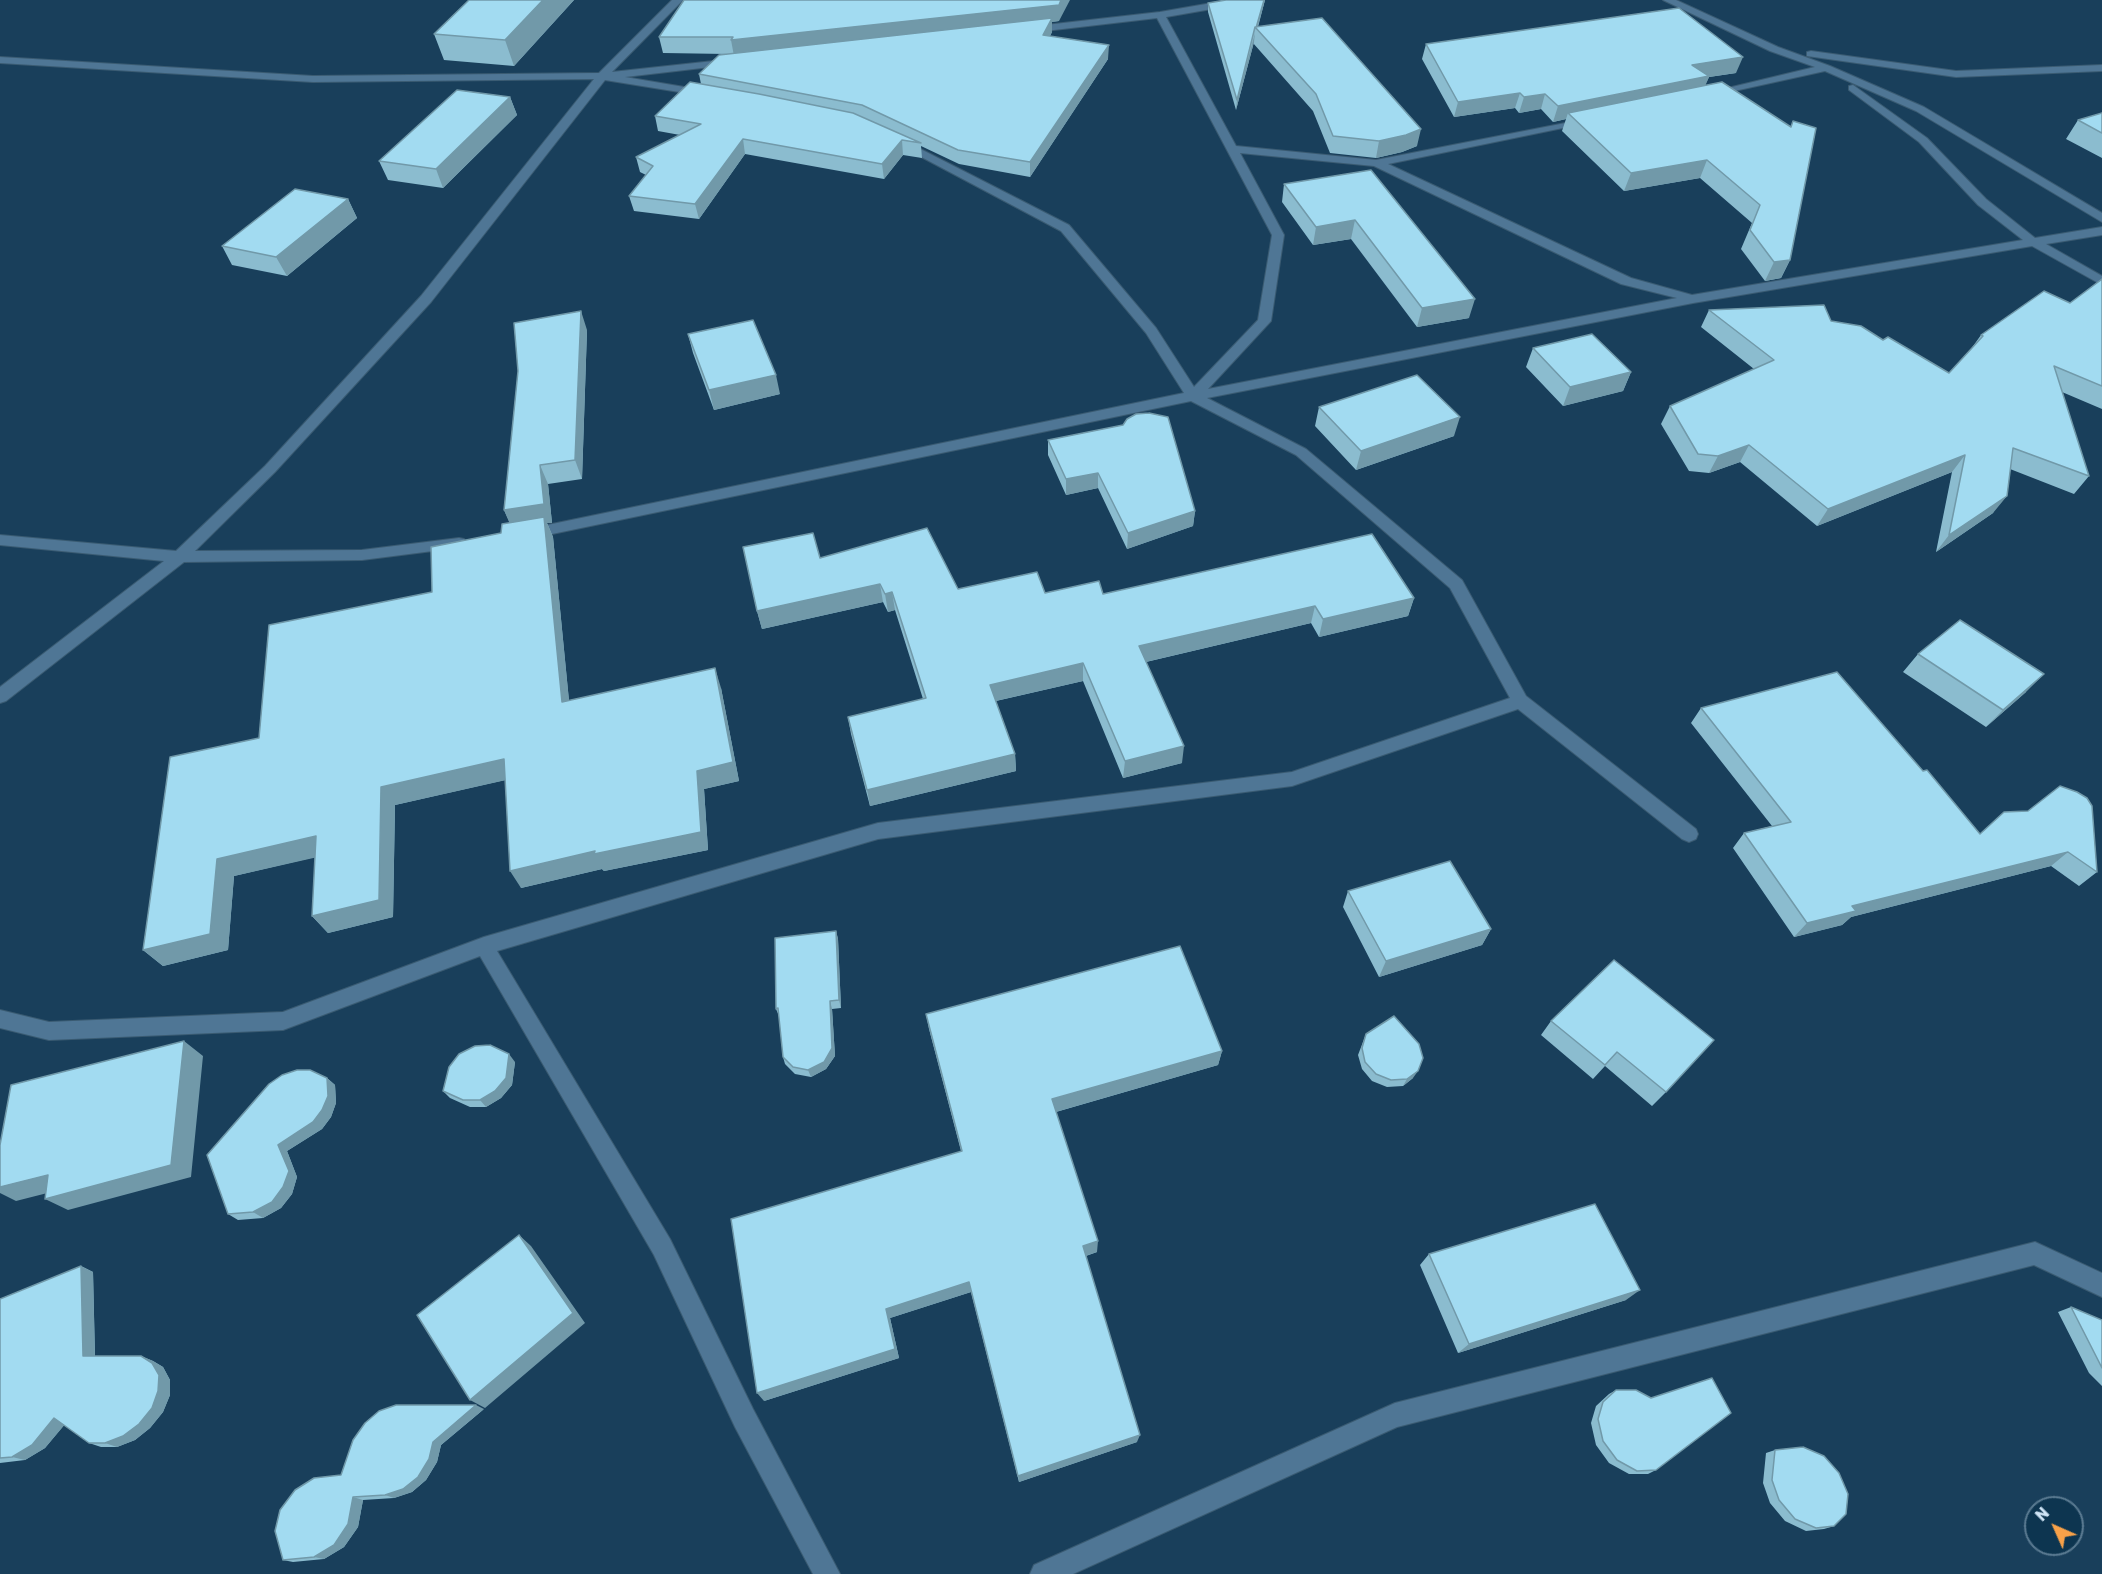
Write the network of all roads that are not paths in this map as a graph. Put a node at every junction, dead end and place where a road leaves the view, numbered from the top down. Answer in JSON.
{"nodes":[{"id":1,"x":678,"y":0,"type":"edge"},
{"id":2,"x":1246,"y":0,"type":"edge"},
{"id":3,"x":1668,"y":0,"type":"edge"},
{"id":4,"x":1160,"y":15,"type":"junction"},
{"id":5,"x":1018,"y":31,"type":"edge"},
{"id":6,"x":1774,"y":49,"type":"junction"},
{"id":7,"x":0,"y":60,"type":"edge"},
{"id":8,"x":744,"y":60,"type":"edge"},
{"id":9,"x":1826,"y":68,"type":"junction"},
{"id":10,"x":2102,"y":68,"type":"edge"},
{"id":11,"x":602,"y":76,"type":"junction"},
{"id":12,"x":716,"y":95,"type":"edge"},
{"id":13,"x":1699,"y":98,"type":"edge"},
{"id":14,"x":1595,"y":119,"type":"edge"},
{"id":15,"x":888,"y":136,"type":"edge"},
{"id":16,"x":1234,"y":149,"type":"junction"},
{"id":17,"x":1376,"y":163,"type":"junction"},
{"id":18,"x":2102,"y":218,"type":"edge"},
{"id":19,"x":2102,"y":231,"type":"edge"},
{"id":20,"x":2031,"y":241,"type":"junction"},
{"id":21,"x":2102,"y":281,"type":"edge"},
{"id":22,"x":1693,"y":299,"type":"junction"},
{"id":23,"x":1193,"y":396,"type":"junction"},
{"id":24,"x":509,"y":537,"type":"edge"},
{"id":25,"x":0,"y":540,"type":"edge"},
{"id":26,"x":475,"y":541,"type":"edge"},
{"id":27,"x":180,"y":557,"type":"junction"},
{"id":28,"x":0,"y":696,"type":"edge"},
{"id":29,"x":1520,"y":701,"type":"junction"},
{"id":30,"x":1689,"y":834,"type":"dead end"},
{"id":31,"x":484,"y":946,"type":"junction"},
{"id":32,"x":0,"y":1019,"type":"edge"},
{"id":33,"x":2102,"y":1285,"type":"edge"},
{"id":34,"x":827,"y":1574,"type":"edge"},
{"id":35,"x":1043,"y":1574,"type":"edge"}],
"edges":[{"from":1,"to":11,"type":"street"},
{"from":2,"to":4,"type":"street"},
{"from":3,"to":6,"type":"street"},
{"from":4,"to":5,"type":"street"},
{"from":4,"to":16,"type":"street"},
{"from":6,"to":9,"type":"street"},
{"from":6,"to":10,"type":"street"},
{"from":7,"to":11,"type":"street"},
{"from":8,"to":11,"type":"street"},
{"from":9,"to":13,"type":"street"},
{"from":9,"to":18,"type":"street"},
{"from":9,"to":20,"type":"street"},
{"from":11,"to":12,"type":"street"},
{"from":11,"to":27,"type":"street"},
{"from":14,"to":17,"type":"street"},
{"from":15,"to":23,"type":"street"},
{"from":16,"to":17,"type":"street"},
{"from":16,"to":23,"type":"street"},
{"from":17,"to":22,"type":"street"},
{"from":19,"to":20,"type":"street"},
{"from":20,"to":21,"type":"street"},
{"from":20,"to":22,"type":"street"},
{"from":22,"to":23,"type":"street"},
{"from":23,"to":24,"type":"street"},
{"from":23,"to":29,"type":"street"},
{"from":25,"to":27,"type":"street"},
{"from":26,"to":27,"type":"street"},
{"from":27,"to":28,"type":"street"},
{"from":29,"to":30,"type":"street"},
{"from":29,"to":31,"type":"street"},
{"from":31,"to":32,"type":"street"},
{"from":31,"to":34,"type":"street"},
{"from":33,"to":35,"type":"street"}]}
